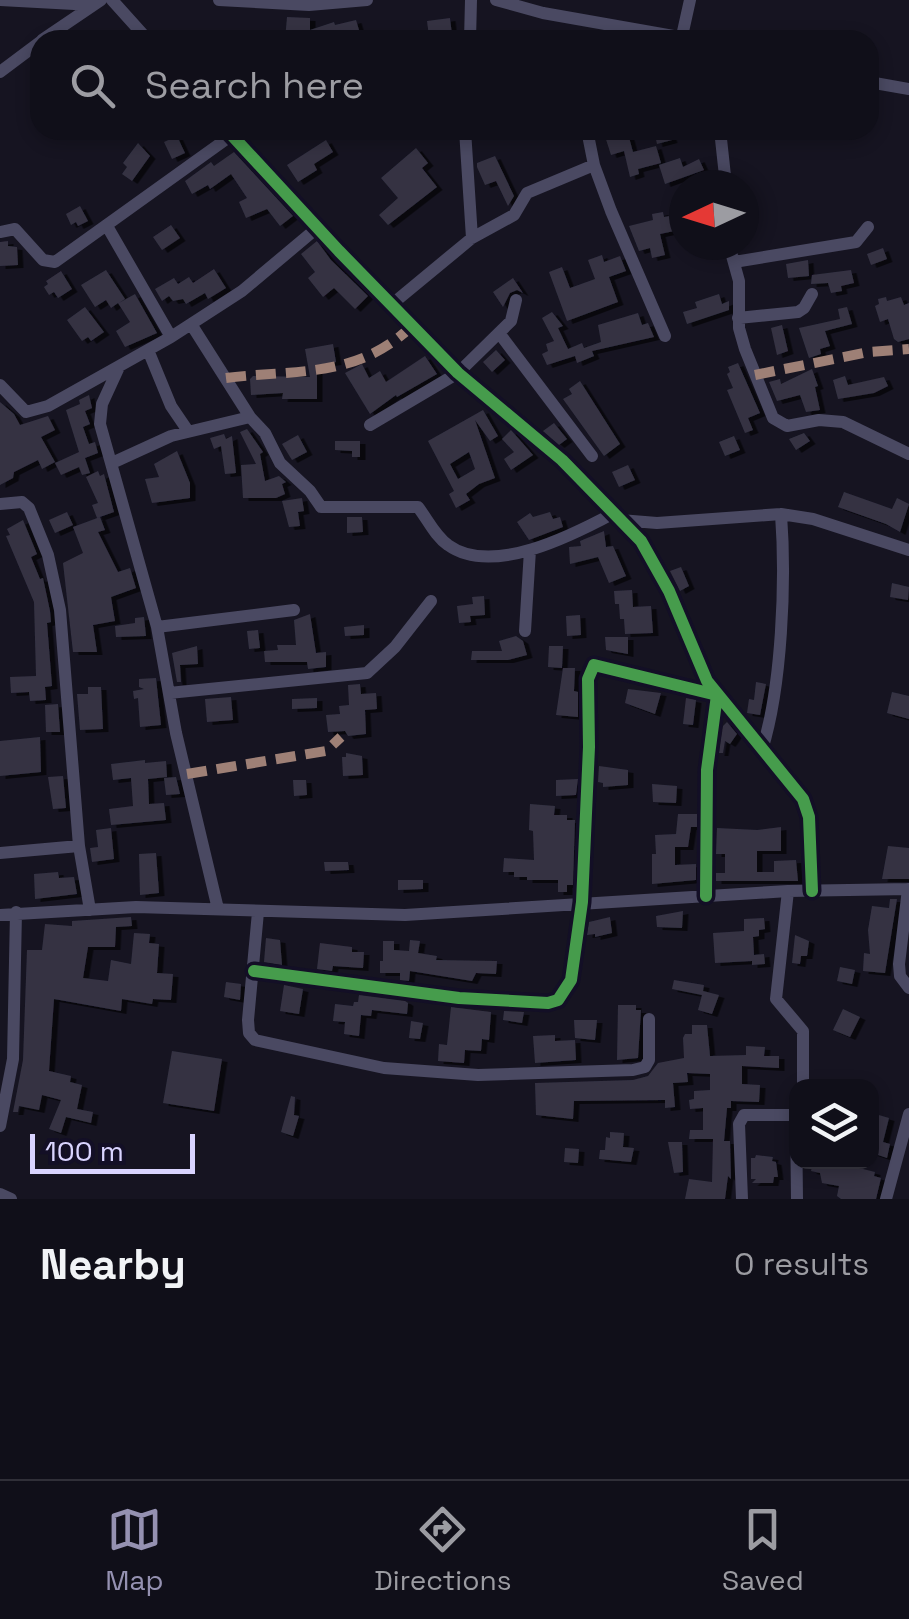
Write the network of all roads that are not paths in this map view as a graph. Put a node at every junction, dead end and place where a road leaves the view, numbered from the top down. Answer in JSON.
{"nodes":[{"id":1,"x":0,"y":0,"type":"edge"},
{"id":2,"x":112,"y":0,"type":"edge"},
{"id":3,"x":219,"y":0,"type":"edge"},
{"id":4,"x":367,"y":0,"type":"edge"},
{"id":5,"x":471,"y":0,"type":"edge"},
{"id":6,"x":496,"y":0,"type":"edge"},
{"id":7,"x":690,"y":0,"type":"edge"},
{"id":8,"x":97,"y":3,"type":"edge"},
{"id":9,"x":57,"y":30,"type":"edge"},
{"id":10,"x":139,"y":30,"type":"edge"},
{"id":11,"x":470,"y":30,"type":"edge"},
{"id":12,"x":642,"y":30,"type":"edge"},
{"id":13,"x":689,"y":30,"type":"edge"},
{"id":14,"x":30,"y":49,"type":"edge"},
{"id":15,"x":0,"y":72,"type":"edge"},
{"id":16,"x":879,"y":84,"type":"edge"},
{"id":17,"x":909,"y":89,"type":"edge"},
{"id":18,"x":220,"y":140,"type":"edge"},
{"id":19,"x":237,"y":140,"type":"edge"},
{"id":20,"x":466,"y":140,"type":"edge"},
{"id":21,"x":589,"y":140,"type":"edge"},
{"id":22,"x":721,"y":140,"type":"edge"},
{"id":23,"x":594,"y":165,"type":"junction"},
{"id":24,"x":724,"y":170,"type":"edge"},
{"id":25,"x":107,"y":226,"type":"junction"},
{"id":26,"x":868,"y":226,"type":"dead end"},
{"id":27,"x":317,"y":228,"type":"junction"},
{"id":28,"x":0,"y":232,"type":"edge"},
{"id":29,"x":472,"y":238,"type":"junction"},
{"id":30,"x":734,"y":262,"type":"joint"},
{"id":31,"x":812,"y":294,"type":"dead end"},
{"id":32,"x":516,"y":300,"type":"dead end"},
{"id":33,"x":391,"y":305,"type":"junction"},
{"id":34,"x":738,"y":318,"type":"junction"},
{"id":35,"x":191,"y":324,"type":"junction"},
{"id":36,"x":499,"y":332,"type":"junction"},
{"id":37,"x":664,"y":336,"type":"dead end"},
{"id":38,"x":171,"y":337,"type":"junction"},
{"id":39,"x":148,"y":350,"type":"junction"},
{"id":40,"x":119,"y":367,"type":"junction"},
{"id":41,"x":458,"y":373,"type":"junction"},
{"id":42,"x":0,"y":385,"type":"edge"},
{"id":43,"x":250,"y":417,"type":"junction"},
{"id":44,"x":370,"y":425,"type":"dead end"},
{"id":45,"x":188,"y":431,"type":"junction"},
{"id":46,"x":909,"y":454,"type":"edge"},
{"id":47,"x":592,"y":456,"type":"dead end"},
{"id":48,"x":112,"y":464,"type":"junction"},
{"id":49,"x":0,"y":504,"type":"edge"},
{"id":50,"x":781,"y":514,"type":"junction"},
{"id":51,"x":617,"y":516,"type":"junction"},
{"id":52,"x":530,"y":550,"type":"junction"},
{"id":53,"x":909,"y":550,"type":"edge"},
{"id":54,"x":431,"y":602,"type":"dead end"},
{"id":55,"x":294,"y":610,"type":"dead end"},
{"id":56,"x":158,"y":627,"type":"junction"},
{"id":57,"x":525,"y":630,"type":"dead end"},
{"id":58,"x":169,"y":692,"type":"junction"},
{"id":59,"x":717,"y":695,"type":"junction"},
{"id":60,"x":762,"y":750,"type":"junction"},
{"id":61,"x":80,"y":846,"type":"junction"},
{"id":62,"x":0,"y":853,"type":"edge"},
{"id":63,"x":908,"y":889,"type":"edge"},
{"id":64,"x":812,"y":890,"type":"junction"},
{"id":65,"x":788,"y":891,"type":"junction"},
{"id":66,"x":706,"y":896,"type":"junction"},
{"id":67,"x":582,"y":902,"type":"junction"},
{"id":68,"x":218,"y":909,"type":"junction"},
{"id":69,"x":90,"y":910,"type":"junction"},
{"id":70,"x":16,"y":912,"type":"junction"},
{"id":71,"x":258,"y":912,"type":"junction"},
{"id":72,"x":0,"y":915,"type":"edge"},
{"id":73,"x":254,"y":972,"type":"junction"},
{"id":74,"x":909,"y":988,"type":"edge"},
{"id":75,"x":649,"y":1019,"type":"dead end"},
{"id":76,"x":803,"y":1079,"type":"edge"},
{"id":77,"x":909,"y":1114,"type":"edge"},
{"id":78,"x":789,"y":1115,"type":"edge"},
{"id":79,"x":0,"y":1126,"type":"edge"},
{"id":80,"x":797,"y":1169,"type":"edge"},
{"id":81,"x":0,"y":1194,"type":"edge"},
{"id":82,"x":11,"y":1199,"type":"edge"},
{"id":83,"x":742,"y":1199,"type":"edge"},
{"id":84,"x":797,"y":1199,"type":"edge"},
{"id":85,"x":886,"y":1199,"type":"edge"}],
"edges":[{"from":1,"to":8,"type":"street"},
{"from":2,"to":10,"type":"street"},
{"from":3,"to":4,"type":"street"},
{"from":5,"to":11,"type":"street"},
{"from":6,"to":12,"type":"street"},
{"from":7,"to":13,"type":"street"},
{"from":8,"to":9,"type":"street"},
{"from":14,"to":15,"type":"street"},
{"from":16,"to":17,"type":"street"},
{"from":18,"to":25,"type":"street"},
{"from":19,"to":27,"type":"street"},
{"from":20,"to":29,"type":"street"},
{"from":21,"to":23,"type":"street"},
{"from":22,"to":24,"type":"street"},
{"from":23,"to":29,"type":"street"},
{"from":23,"to":37,"type":"street"},
{"from":25,"to":28,"type":"street"},
{"from":25,"to":38,"type":"street"},
{"from":26,"to":30,"type":"street"},
{"from":27,"to":33,"type":"street"},
{"from":27,"to":35,"type":"street"},
{"from":29,"to":33,"type":"street"},
{"from":30,"to":34,"type":"street"},
{"from":31,"to":34,"type":"street"},
{"from":32,"to":36,"type":"street"},
{"from":33,"to":41,"type":"street"},
{"from":34,"to":46,"type":"street"},
{"from":35,"to":38,"type":"street"},
{"from":35,"to":43,"type":"street"},
{"from":36,"to":41,"type":"street"},
{"from":36,"to":47,"type":"street"},
{"from":38,"to":39,"type":"street"},
{"from":39,"to":40,"type":"street"},
{"from":39,"to":45,"type":"street"},
{"from":40,"to":42,"type":"street"},
{"from":40,"to":48,"type":"street"},
{"from":41,"to":44,"type":"street"},
{"from":41,"to":51,"type":"street"},
{"from":43,"to":45,"type":"street"},
{"from":43,"to":52,"type":"street"},
{"from":45,"to":48,"type":"street"},
{"from":48,"to":56,"type":"street"},
{"from":49,"to":61,"type":"street"},
{"from":50,"to":51,"type":"street"},
{"from":50,"to":53,"type":"street"},
{"from":50,"to":60,"type":"street"},
{"from":51,"to":52,"type":"street"},
{"from":51,"to":59,"type":"street"},
{"from":52,"to":57,"type":"street"},
{"from":54,"to":58,"type":"street"},
{"from":55,"to":56,"type":"street"},
{"from":56,"to":58,"type":"street"},
{"from":58,"to":68,"type":"street"},
{"from":59,"to":60,"type":"street"},
{"from":59,"to":66,"type":"street"},
{"from":59,"to":67,"type":"street"},
{"from":60,"to":64,"type":"street"},
{"from":61,"to":62,"type":"street"},
{"from":61,"to":69,"type":"street"},
{"from":63,"to":64,"type":"street"},
{"from":63,"to":74,"type":"street"},
{"from":64,"to":65,"type":"street"},
{"from":65,"to":66,"type":"street"},
{"from":65,"to":76,"type":"street"},
{"from":66,"to":67,"type":"street"},
{"from":67,"to":71,"type":"street"},
{"from":67,"to":73,"type":"street"},
{"from":68,"to":69,"type":"street"},
{"from":68,"to":71,"type":"street"},
{"from":69,"to":70,"type":"street"},
{"from":70,"to":72,"type":"street"},
{"from":70,"to":79,"type":"street"},
{"from":71,"to":73,"type":"street"},
{"from":73,"to":75,"type":"street"},
{"from":77,"to":85,"type":"street"},
{"from":78,"to":83,"type":"street"},
{"from":80,"to":84,"type":"street"},
{"from":81,"to":82,"type":"street"}]}
